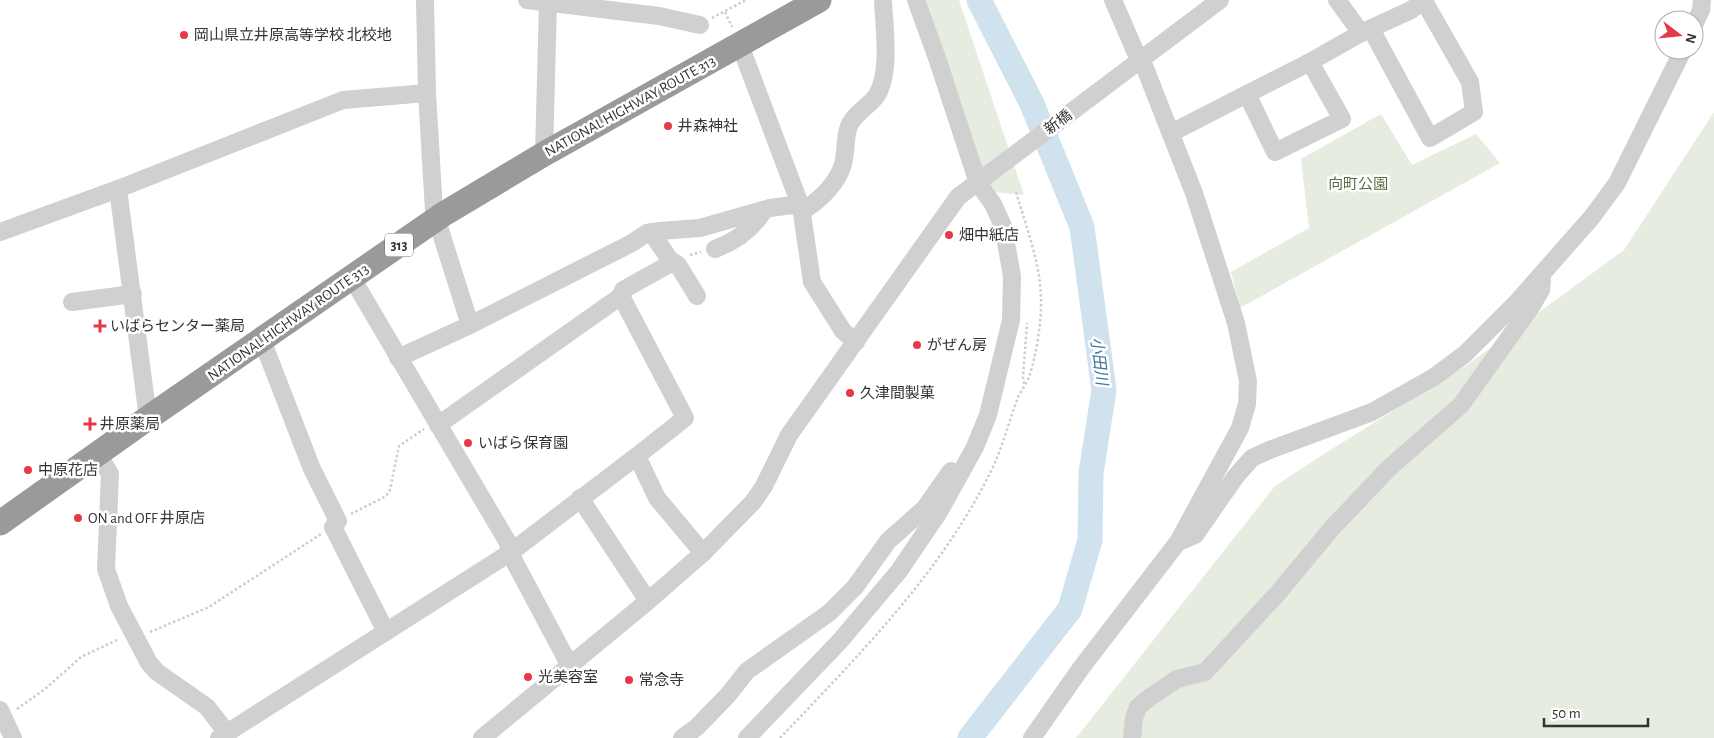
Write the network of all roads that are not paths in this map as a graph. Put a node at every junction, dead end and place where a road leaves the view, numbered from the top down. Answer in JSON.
{"nodes":[{"id":1,"x":425,"y":0,"type":"edge"},
{"id":2,"x":527,"y":0,"type":"edge"},
{"id":3,"x":819,"y":0,"type":"edge"},
{"id":4,"x":883,"y":0,"type":"edge"},
{"id":5,"x":916,"y":0,"type":"edge"},
{"id":6,"x":1113,"y":0,"type":"edge"},
{"id":7,"x":1220,"y":0,"type":"edge"},
{"id":8,"x":1337,"y":0,"type":"edge"},
{"id":9,"x":1424,"y":0,"type":"edge"},
{"id":10,"x":548,"y":2,"type":"junction"},
{"id":11,"x":700,"y":25,"type":"road end"},
{"id":12,"x":1366,"y":31,"type":"junction"},
{"id":13,"x":740,"y":44,"type":"junction"},
{"id":14,"x":1678,"y":60,"type":"edge"},
{"id":15,"x":1310,"y":62,"type":"junction"},
{"id":16,"x":1136,"y":63,"type":"junction"},
{"id":17,"x":427,"y":93,"type":"junction"},
{"id":18,"x":1247,"y":94,"type":"junction"},
{"id":19,"x":1171,"y":133,"type":"junction"},
{"id":20,"x":544,"y":154,"type":"junction"},
{"id":21,"x":981,"y":180,"type":"junction"},
{"id":22,"x":118,"y":189,"type":"junction"},
{"id":23,"x":800,"y":208,"type":"junction"},
{"id":24,"x":764,"y":210,"type":"junction"},
{"id":25,"x":436,"y":219,"type":"junction"},
{"id":26,"x":0,"y":232,"type":"edge"},
{"id":27,"x":651,"y":232,"type":"junction"},
{"id":28,"x":715,"y":249,"type":"road end"},
{"id":29,"x":673,"y":262,"type":"junction"},
{"id":30,"x":1542,"y":272,"type":"junction"},
{"id":31,"x":352,"y":278,"type":"junction"},
{"id":32,"x":133,"y":294,"type":"junction"},
{"id":33,"x":621,"y":296,"type":"junction"},
{"id":34,"x":697,"y":296,"type":"dead end"},
{"id":35,"x":72,"y":302,"type":"dead end"},
{"id":36,"x":470,"y":325,"type":"junction"},
{"id":37,"x":262,"y":340,"type":"junction"},
{"id":38,"x":856,"y":342,"type":"junction"},
{"id":39,"x":398,"y":358,"type":"junction"},
{"id":40,"x":148,"y":418,"type":"junction"},
{"id":41,"x":435,"y":424,"type":"junction"},
{"id":42,"x":974,"y":447,"type":"junction"},
{"id":43,"x":98,"y":454,"type":"junction"},
{"id":44,"x":636,"y":456,"type":"junction"},
{"id":45,"x":580,"y":498,"type":"junction"},
{"id":46,"x":0,"y":523,"type":"edge"},
{"id":47,"x":1178,"y":542,"type":"junction"},
{"id":48,"x":511,"y":552,"type":"junction"},
{"id":49,"x":703,"y":553,"type":"junction"},
{"id":50,"x":648,"y":601,"type":"junction"},
{"id":51,"x":386,"y":632,"type":"junction"},
{"id":52,"x":570,"y":666,"type":"junction"},
{"id":53,"x":2,"y":715,"type":"edge"},
{"id":54,"x":223,"y":735,"type":"edge"},
{"id":55,"x":13,"y":738,"type":"edge"},
{"id":56,"x":482,"y":738,"type":"edge"},
{"id":57,"x":682,"y":738,"type":"edge"},
{"id":58,"x":747,"y":738,"type":"edge"},
{"id":59,"x":1032,"y":738,"type":"edge"},
{"id":60,"x":1132,"y":738,"type":"edge"}],
"edges":[{"from":1,"to":17,"type":"street"},
{"from":2,"to":10,"type":"street"},
{"from":3,"to":13,"type":"highway","name":"NATIONAL HIGHWAY ROUTE 313","number":"313"},
{"from":4,"to":23,"type":"street"},
{"from":5,"to":21,"type":"street"},
{"from":6,"to":16,"type":"street"},
{"from":7,"to":16,"type":"street","name":"新橋"},
{"from":8,"to":12,"type":"street"},
{"from":9,"to":12,"type":"street"},
{"from":9,"to":12,"type":"street"},
{"from":10,"to":11,"type":"street"},
{"from":10,"to":20,"type":"street"},
{"from":12,"to":15,"type":"street"},
{"from":13,"to":20,"type":"highway","name":"NATIONAL HIGHWAY ROUTE 313","number":"313"},
{"from":13,"to":23,"type":"street"},
{"from":14,"to":30,"type":"street"},
{"from":15,"to":18,"type":"street"},
{"from":15,"to":18,"type":"street"},
{"from":16,"to":19,"type":"street"},
{"from":16,"to":21,"type":"street","name":"新橋"},
{"from":17,"to":22,"type":"street"},
{"from":17,"to":25,"type":"street"},
{"from":18,"to":19,"type":"street"},
{"from":19,"to":47,"type":"street"},
{"from":20,"to":25,"type":"highway","name":"NATIONAL HIGHWAY ROUTE 313","number":"313"},
{"from":21,"to":38,"type":"street","name":"新橋"},
{"from":21,"to":42,"type":"street"},
{"from":22,"to":26,"type":"street"},
{"from":22,"to":32,"type":"street"},
{"from":23,"to":24,"type":"street"},
{"from":23,"to":38,"type":"street"},
{"from":24,"to":27,"type":"street"},
{"from":24,"to":28,"type":"street"},
{"from":25,"to":31,"type":"highway","name":"NATIONAL HIGHWAY ROUTE 313","number":"313"},
{"from":25,"to":36,"type":"street"},
{"from":27,"to":29,"type":"street"},
{"from":27,"to":36,"type":"street"},
{"from":29,"to":33,"type":"street"},
{"from":29,"to":34,"type":"street"},
{"from":30,"to":47,"type":"street"},
{"from":30,"to":60,"type":"street"},
{"from":31,"to":37,"type":"highway","name":"NATIONAL HIGHWAY ROUTE 313","number":"313"},
{"from":31,"to":39,"type":"street"},
{"from":32,"to":35,"type":"street"},
{"from":32,"to":40,"type":"street"},
{"from":33,"to":41,"type":"street"},
{"from":33,"to":44,"type":"street"},
{"from":36,"to":39,"type":"street"},
{"from":37,"to":40,"type":"highway","name":"NATIONAL HIGHWAY ROUTE 313","number":"313"},
{"from":37,"to":51,"type":"street"},
{"from":38,"to":49,"type":"street","name":"新橋"},
{"from":39,"to":41,"type":"street"},
{"from":40,"to":43,"type":"highway","name":"NATIONAL HIGHWAY ROUTE 313","number":"313"},
{"from":41,"to":48,"type":"street"},
{"from":42,"to":57,"type":"street"},
{"from":42,"to":58,"type":"street"},
{"from":43,"to":46,"type":"highway","name":"NATIONAL HIGHWAY ROUTE 313","number":"313"},
{"from":43,"to":54,"type":"street"},
{"from":44,"to":45,"type":"street"},
{"from":44,"to":49,"type":"street"},
{"from":45,"to":48,"type":"street"},
{"from":45,"to":50,"type":"street"},
{"from":47,"to":59,"type":"street"},
{"from":48,"to":51,"type":"street"},
{"from":48,"to":52,"type":"street"},
{"from":49,"to":50,"type":"street","name":"新橋"},
{"from":50,"to":52,"type":"street","name":"新橋"},
{"from":51,"to":54,"type":"street"},
{"from":52,"to":56,"type":"street","name":"新橋"},
{"from":53,"to":55,"type":"street"}]}
